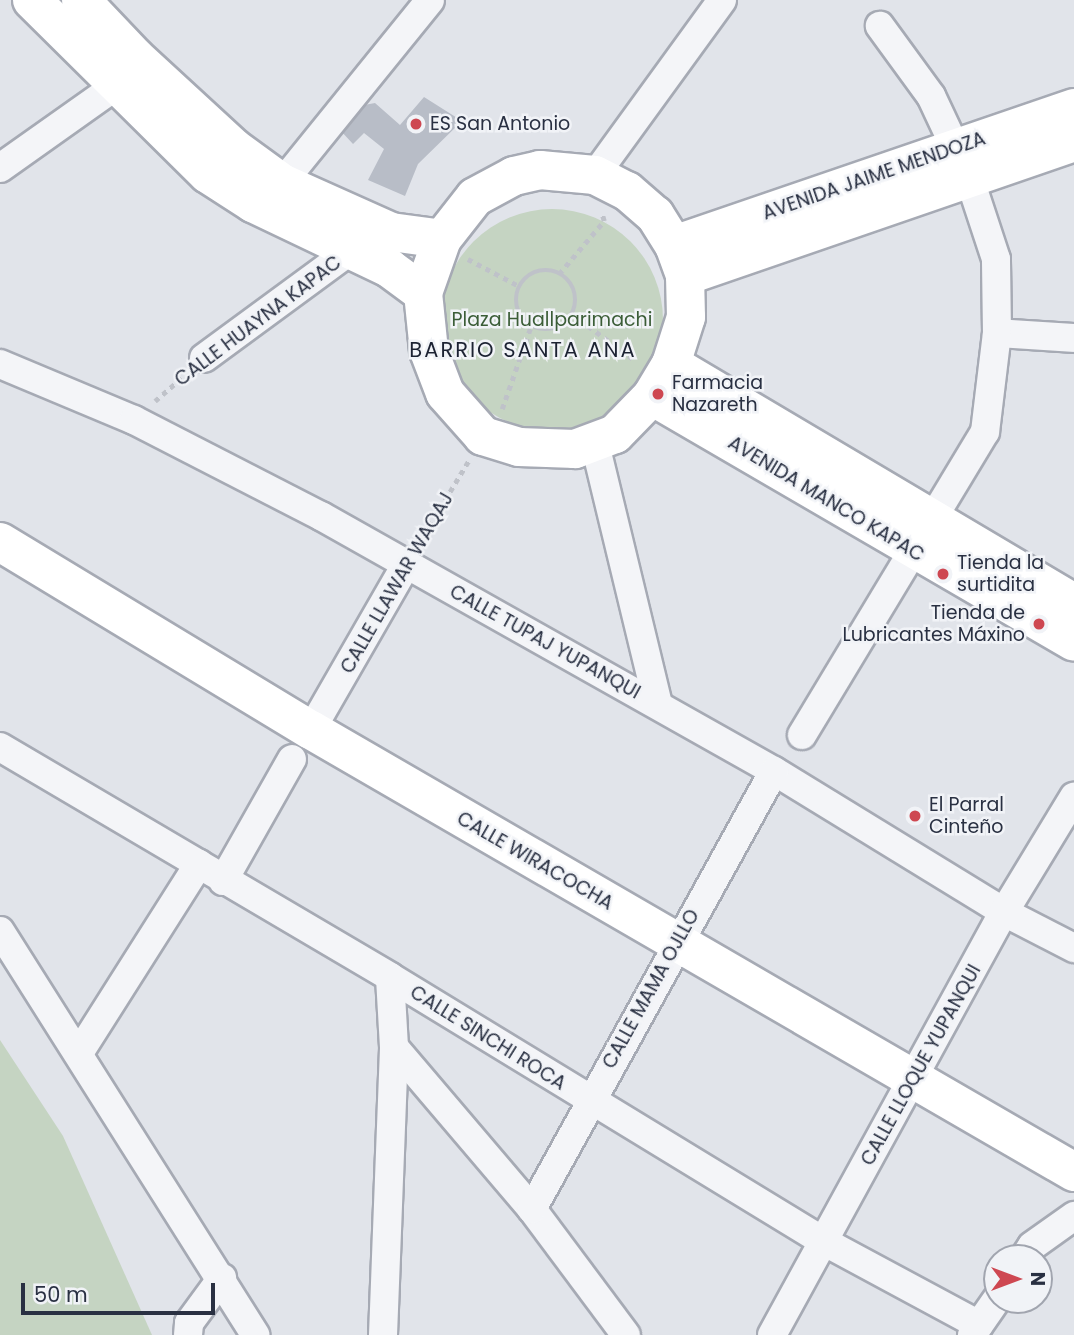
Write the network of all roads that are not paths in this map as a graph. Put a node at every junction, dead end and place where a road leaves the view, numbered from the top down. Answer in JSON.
{"nodes":[{"id":1,"x":32,"y":0,"type":"edge"},
{"id":2,"x":81,"y":0,"type":"edge"},
{"id":3,"x":430,"y":0,"type":"edge"},
{"id":4,"x":722,"y":0,"type":"edge"},
{"id":5,"x":880,"y":26,"type":"dead end"},
{"id":6,"x":125,"y":72,"type":"junction"},
{"id":7,"x":1074,"y":108,"type":"edge"},
{"id":8,"x":1074,"y":142,"type":"edge"},
{"id":9,"x":963,"y":162,"type":"junction"},
{"id":10,"x":0,"y":168,"type":"edge"},
{"id":11,"x":594,"y":175,"type":"junction"},
{"id":12,"x":268,"y":193,"type":"junction"},
{"id":13,"x":440,"y":242,"type":"junction"},
{"id":14,"x":351,"y":250,"type":"junction"},
{"id":15,"x":680,"y":260,"type":"junction"},
{"id":16,"x":423,"y":293,"type":"junction"},
{"id":17,"x":997,"y":333,"type":"junction"},
{"id":18,"x":1074,"y":338,"type":"edge"},
{"id":19,"x":204,"y":358,"type":"road end"},
{"id":20,"x":0,"y":364,"type":"edge"},
{"id":21,"x":664,"y":376,"type":"junction"},
{"id":22,"x":595,"y":444,"type":"junction"},
{"id":23,"x":923,"y":537,"type":"junction"},
{"id":24,"x":0,"y":542,"type":"edge"},
{"id":25,"x":406,"y":565,"type":"junction"},
{"id":26,"x":1074,"y":603,"type":"edge"},
{"id":27,"x":1074,"y":642,"type":"edge"},
{"id":28,"x":658,"y":705,"type":"junction"},
{"id":29,"x":802,"y":734,"type":"dead end"},
{"id":30,"x":302,"y":745,"type":"junction"},
{"id":31,"x":0,"y":747,"type":"edge"},
{"id":32,"x":774,"y":771,"type":"junction"},
{"id":33,"x":1074,"y":797,"type":"edge"},
{"id":34,"x":198,"y":864,"type":"junction"},
{"id":35,"x":223,"y":881,"type":"junction"},
{"id":36,"x":1004,"y":912,"type":"junction"},
{"id":37,"x":0,"y":931,"type":"edge"},
{"id":38,"x":675,"y":943,"type":"junction"},
{"id":39,"x":1074,"y":948,"type":"edge"},
{"id":40,"x":390,"y":977,"type":"junction"},
{"id":41,"x":394,"y":1047,"type":"junction"},
{"id":42,"x":79,"y":1053,"type":"junction"},
{"id":43,"x":914,"y":1082,"type":"junction"},
{"id":44,"x":589,"y":1101,"type":"junction"},
{"id":45,"x":1074,"y":1172,"type":"edge"},
{"id":46,"x":532,"y":1209,"type":"junction"},
{"id":47,"x":1074,"y":1216,"type":"edge"},
{"id":48,"x":823,"y":1241,"type":"junction"},
{"id":49,"x":1035,"y":1244,"type":"edge"},
{"id":50,"x":222,"y":1278,"type":"junction"},
{"id":51,"x":986,"y":1314,"type":"edge"},
{"id":52,"x":976,"y":1330,"type":"edge"},
{"id":53,"x":188,"y":1335,"type":"edge"},
{"id":54,"x":255,"y":1335,"type":"edge"},
{"id":55,"x":383,"y":1335,"type":"edge"},
{"id":56,"x":626,"y":1335,"type":"edge"},
{"id":57,"x":772,"y":1335,"type":"edge"}],
"edges":[{"from":1,"to":6,"type":"main road"},
{"from":2,"to":6,"type":"main road"},
{"from":3,"to":12,"type":"street"},
{"from":4,"to":11,"type":"street"},
{"from":5,"to":9,"type":"street"},
{"from":6,"to":10,"type":"street"},
{"from":6,"to":12,"type":"main road"},
{"from":7,"to":9,"type":"main road","name":"AVENIDA JAIME MENDOZA"},
{"from":8,"to":9,"type":"main road","name":"AVENIDA JAIME MENDOZA"},
{"from":9,"to":15,"type":"main road","name":"AVENIDA JAIME MENDOZA"},
{"from":9,"to":17,"type":"street"},
{"from":11,"to":13,"type":"main road"},
{"from":11,"to":15,"type":"main road"},
{"from":12,"to":13,"type":"main road"},
{"from":12,"to":14,"type":"main road"},
{"from":13,"to":16,"type":"main road"},
{"from":14,"to":16,"type":"main road"},
{"from":14,"to":19,"type":"street","name":"CALLE HUAYNA KAPAC"},
{"from":15,"to":21,"type":"main road"},
{"from":16,"to":22,"type":"main road"},
{"from":17,"to":18,"type":"street"},
{"from":17,"to":23,"type":"street"},
{"from":20,"to":25,"type":"street","name":"CALLE TUPAJ YUPANQUI"},
{"from":21,"to":22,"type":"main road"},
{"from":21,"to":23,"type":"main road","name":"AVENIDA MANCO KAPAC"},
{"from":22,"to":28,"type":"street"},
{"from":23,"to":26,"type":"main road","name":"AVENIDA MANCO KAPAC"},
{"from":23,"to":27,"type":"main road","name":"AVENIDA MANCO KAPAC"},
{"from":23,"to":29,"type":"street"},
{"from":24,"to":30,"type":"main road","name":"CALLE WIRACOCHA"},
{"from":25,"to":28,"type":"street","name":"CALLE TUPAJ YUPANQUI"},
{"from":25,"to":30,"type":"street","name":"CALLE LLAWAR WAQAJ"},
{"from":28,"to":32,"type":"street","name":"CALLE TUPAJ YUPANQUI"},
{"from":30,"to":35,"type":"street","name":"CALLE LLAWAR WAQAJ"},
{"from":30,"to":38,"type":"main road","name":"CALLE WIRACOCHA"},
{"from":31,"to":34,"type":"street","name":"CALLE SINCHI ROCA"},
{"from":32,"to":36,"type":"street","name":"CALLE TUPAJ YUPANQUI"},
{"from":32,"to":38,"type":"street","name":"CALLE MAMA OJLLO"},
{"from":33,"to":36,"type":"street","name":"CALLE LLOQUE YUPANQUI"},
{"from":34,"to":35,"type":"street","name":"CALLE SINCHI ROCA"},
{"from":34,"to":42,"type":"street"},
{"from":35,"to":40,"type":"street","name":"CALLE SINCHI ROCA"},
{"from":36,"to":39,"type":"street","name":"CALLE TUPAJ YUPANQUI"},
{"from":36,"to":43,"type":"street","name":"CALLE LLOQUE YUPANQUI"},
{"from":37,"to":42,"type":"street"},
{"from":38,"to":43,"type":"main road","name":"CALLE WIRACOCHA"},
{"from":38,"to":44,"type":"street","name":"CALLE MAMA OJLLO"},
{"from":40,"to":41,"type":"street"},
{"from":40,"to":44,"type":"street","name":"CALLE SINCHI ROCA"},
{"from":41,"to":46,"type":"street"},
{"from":41,"to":55,"type":"street"},
{"from":42,"to":50,"type":"street"},
{"from":43,"to":45,"type":"main road","name":"CALLE WIRACOCHA"},
{"from":43,"to":48,"type":"street","name":"CALLE LLOQUE YUPANQUI"},
{"from":44,"to":46,"type":"street","name":"CALLE MAMA OJLLO"},
{"from":44,"to":48,"type":"street","name":"CALLE SINCHI ROCA"},
{"from":46,"to":56,"type":"street"},
{"from":47,"to":49,"type":"street"},
{"from":48,"to":52,"type":"street","name":"CALLE SINCHI ROCA"},
{"from":48,"to":57,"type":"street","name":"CALLE LLOQUE YUPANQUI"},
{"from":50,"to":53,"type":"street"},
{"from":50,"to":54,"type":"street"},
{"from":51,"to":52,"type":"street"}]}
